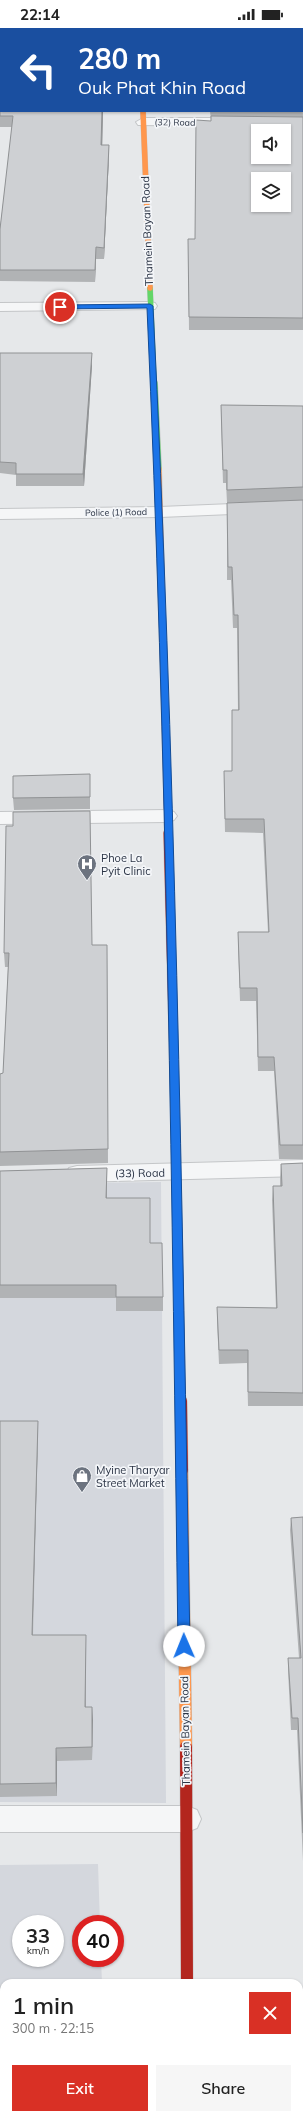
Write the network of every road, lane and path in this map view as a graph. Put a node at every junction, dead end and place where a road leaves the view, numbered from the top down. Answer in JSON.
{"nodes":[{"id":1,"x":143,"y":116,"type":"edge"},
{"id":2,"x":239,"y":122,"type":"edge"},
{"id":3,"x":150,"y":306,"type":"junction"},
{"id":4,"x":0,"y":307,"type":"edge"},
{"id":5,"x":303,"y":506,"type":"edge"},
{"id":6,"x":160,"y":512,"type":"junction"},
{"id":7,"x":0,"y":514,"type":"edge"},
{"id":8,"x":167,"y":816,"type":"junction"},
{"id":9,"x":0,"y":818,"type":"edge"},
{"id":10,"x":303,"y":1168,"type":"edge"},
{"id":11,"x":177,"y":1172,"type":"junction"},
{"id":12,"x":54,"y":1174,"type":"edge"},
{"id":13,"x":0,"y":1819,"type":"edge"},
{"id":14,"x":187,"y":1819,"type":"junction"},
{"id":15,"x":187,"y":1979,"type":"edge"}],
"edges":[{"from":1,"to":2,"type":"street","name":"(32) Road"},
{"from":1,"to":3,"type":"street","name":"Thamein Bayan Road"},
{"from":3,"to":4,"type":"street"},
{"from":3,"to":6,"type":"street","name":"Thamein Bayan Road"},
{"from":5,"to":6,"type":"street","name":"Police (1) Road"},
{"from":6,"to":7,"type":"street","name":"Police (1) Road"},
{"from":6,"to":8,"type":"street","name":"Thamein Bayan Road"},
{"from":8,"to":9,"type":"street"},
{"from":8,"to":11,"type":"street","name":"Thamein Bayan Road"},
{"from":10,"to":11,"type":"street","name":"(33) Road"},
{"from":11,"to":12,"type":"street","name":"(33) Road"},
{"from":11,"to":14,"type":"street","name":"Thamein Bayan Road"},
{"from":13,"to":14,"type":"street"},
{"from":14,"to":15,"type":"street","name":"Thamein Bayan Road"}]}
